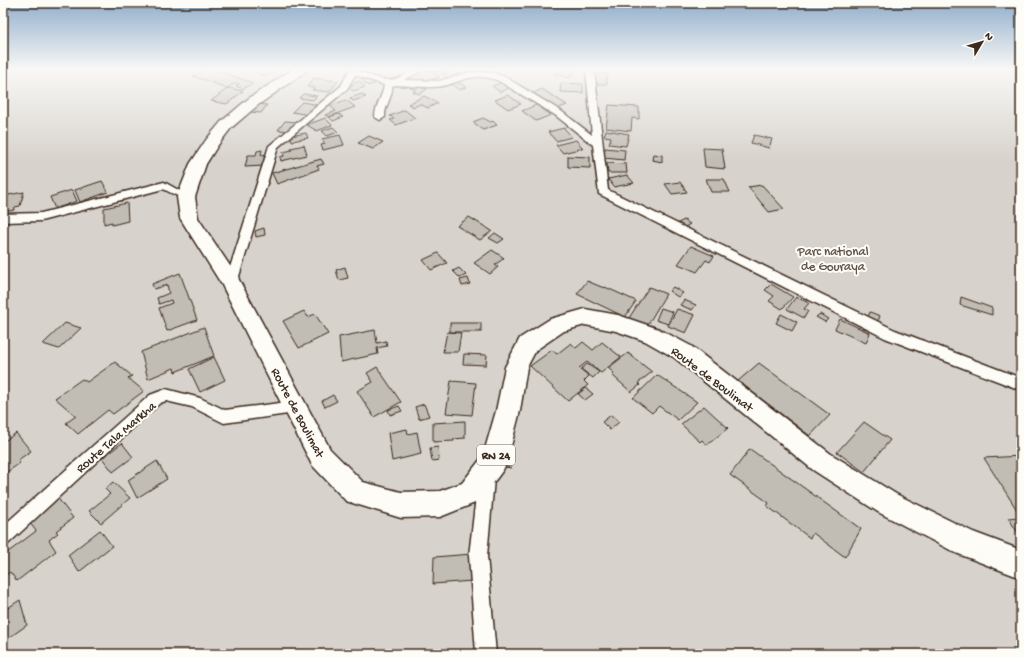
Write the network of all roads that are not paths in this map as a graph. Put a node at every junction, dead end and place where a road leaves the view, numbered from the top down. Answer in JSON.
{"nodes":[{"id":1,"x":256,"y":100,"type":"edge"},
{"id":2,"x":329,"y":100,"type":"edge"},
{"id":3,"x":385,"y":100,"type":"edge"},
{"id":4,"x":536,"y":100,"type":"edge"},
{"id":5,"x":594,"y":100,"type":"edge"},
{"id":6,"x":380,"y":117,"type":"dead end"},
{"id":7,"x":599,"y":145,"type":"junction"},
{"id":8,"x":186,"y":197,"type":"junction"},
{"id":9,"x":3,"y":218,"type":"edge"},
{"id":10,"x":231,"y":283,"type":"junction"},
{"id":11,"x":1021,"y":384,"type":"edge"},
{"id":12,"x":295,"y":407,"type":"junction"},
{"id":13,"x":487,"y":471,"type":"junction"},
{"id":14,"x":3,"y":537,"type":"edge"},
{"id":15,"x":1021,"y":564,"type":"edge"},
{"id":16,"x":486,"y":654,"type":"edge"}],
"edges":[{"from":1,"to":8,"type":"main road"},
{"from":2,"to":10,"type":"street"},
{"from":3,"to":6,"type":"street"},
{"from":4,"to":7,"type":"street"},
{"from":5,"to":7,"type":"street"},
{"from":7,"to":11,"type":"street"},
{"from":8,"to":9,"type":"street"},
{"from":8,"to":10,"type":"main road","name":"Route de Boulimat","number":"RN 24"},
{"from":10,"to":12,"type":"main road","name":"Route de Boulimat","number":"RN 24"},
{"from":12,"to":13,"type":"main road","name":"Route de Boulimat","number":"RN 24"},
{"from":12,"to":14,"type":"street","name":"Route Tala Markha"},
{"from":13,"to":15,"type":"main road","name":"Route de Boulimat","number":"RN 24"},
{"from":13,"to":16,"type":"street"}]}
